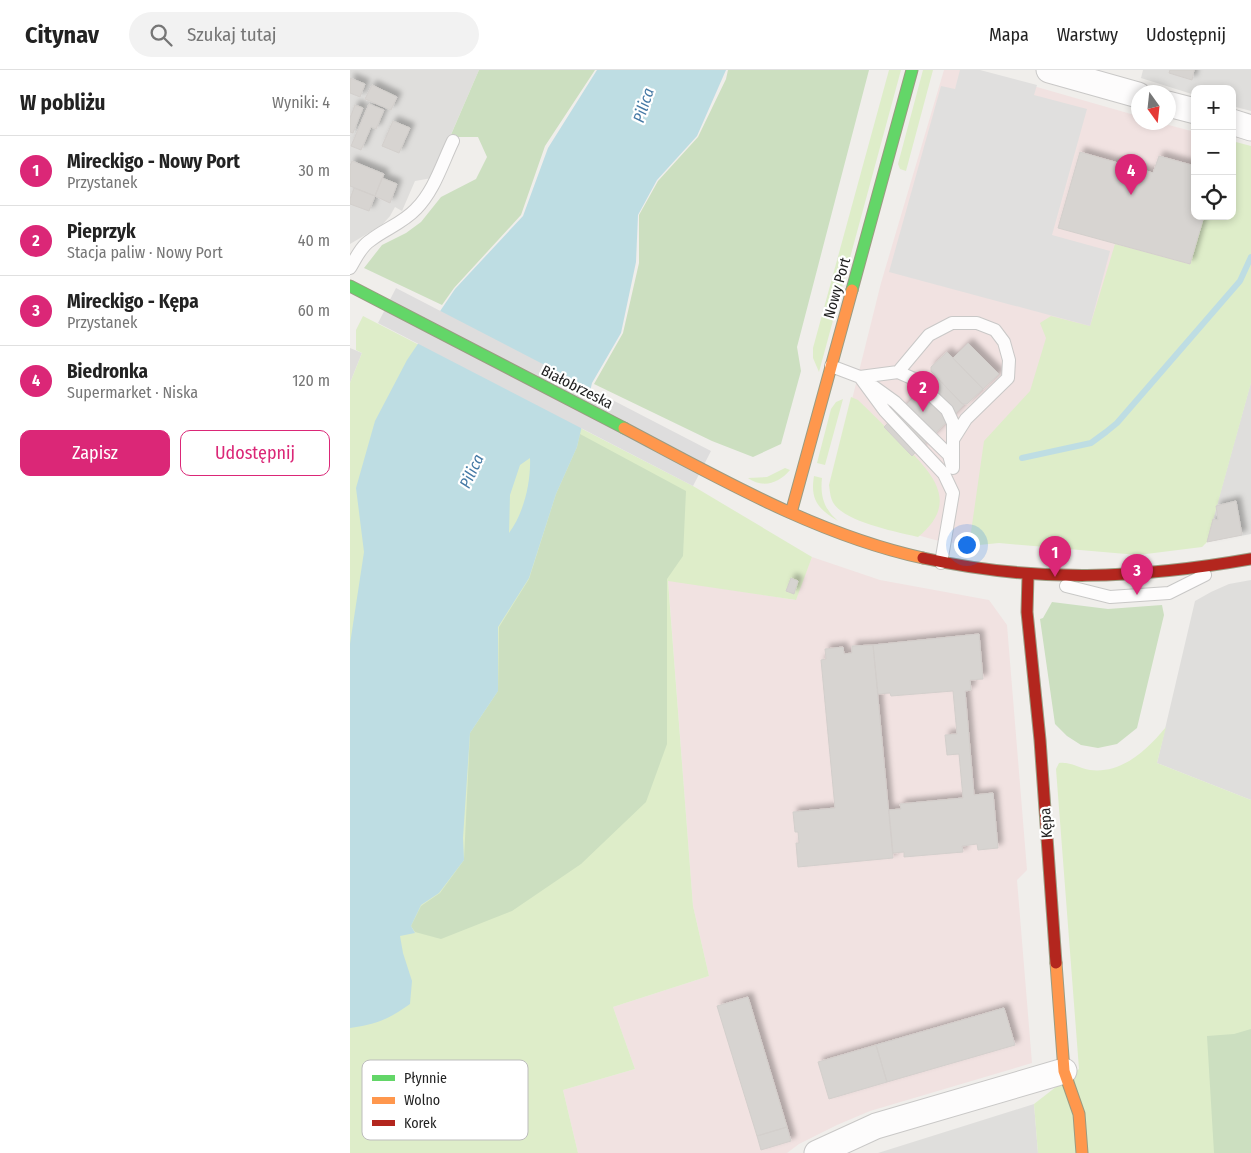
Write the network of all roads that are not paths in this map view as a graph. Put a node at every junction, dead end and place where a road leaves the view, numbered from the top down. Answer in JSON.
{"nodes":[{"id":1,"x":912,"y":70,"type":"edge"},
{"id":2,"x":1049,"y":70,"type":"edge"},
{"id":3,"x":1133,"y":85,"type":"edge"},
{"id":4,"x":1176,"y":106,"type":"edge"},
{"id":5,"x":1191,"y":110,"type":"edge"},
{"id":6,"x":1236,"y":123,"type":"edge"},
{"id":7,"x":1251,"y":128,"type":"edge"},
{"id":8,"x":453,"y":141,"type":"dead end"},
{"id":9,"x":350,"y":268,"type":"edge"},
{"id":10,"x":350,"y":286,"type":"edge"},
{"id":11,"x":831,"y":366,"type":"junction"},
{"id":12,"x":898,"y":372,"type":"junction"},
{"id":13,"x":860,"y":377,"type":"junction"},
{"id":14,"x":954,"y":438,"type":"junction"},
{"id":15,"x":952,"y":468,"type":"junction"},
{"id":16,"x":952,"y":493,"type":"junction"},
{"id":17,"x":791,"y":513,"type":"junction"},
{"id":18,"x":1251,"y":560,"type":"edge"},
{"id":19,"x":941,"y":563,"type":"junction"},
{"id":20,"x":1230,"y":564,"type":"junction"},
{"id":21,"x":1028,"y":575,"type":"junction"},
{"id":22,"x":1064,"y":1071,"type":"junction"},
{"id":23,"x":817,"y":1153,"type":"edge"},
{"id":24,"x":1082,"y":1153,"type":"edge"}],
"edges":[{"from":1,"to":11,"type":"street","name":"Nowy Port"},
{"from":2,"to":3,"type":"street"},
{"from":4,"to":5,"type":"street"},
{"from":6,"to":7,"type":"street"},
{"from":8,"to":9,"type":"lane"},
{"from":10,"to":17,"type":"street","name":"Białobrzeska"},
{"from":11,"to":13,"type":"lane"},
{"from":11,"to":17,"type":"street","name":"Nowy Port"},
{"from":12,"to":13,"type":"lane"},
{"from":12,"to":14,"type":"lane"},
{"from":12,"to":14,"type":"lane"},
{"from":13,"to":15,"type":"lane"},
{"from":13,"to":16,"type":"lane"},
{"from":14,"to":15,"type":"lane"},
{"from":15,"to":16,"type":"lane"},
{"from":16,"to":19,"type":"lane"},
{"from":17,"to":19,"type":"street","name":"Białobrzeska"},
{"from":18,"to":20,"type":"street","name":"Białobrzeska"},
{"from":19,"to":21,"type":"street","name":"Białobrzeska"},
{"from":20,"to":21,"type":"street","name":"Białobrzeska"},
{"from":20,"to":21,"type":"lane"},
{"from":21,"to":22,"type":"street","name":"Kępa"},
{"from":22,"to":23,"type":"street"},
{"from":22,"to":24,"type":"street","name":"Kępa"}]}
